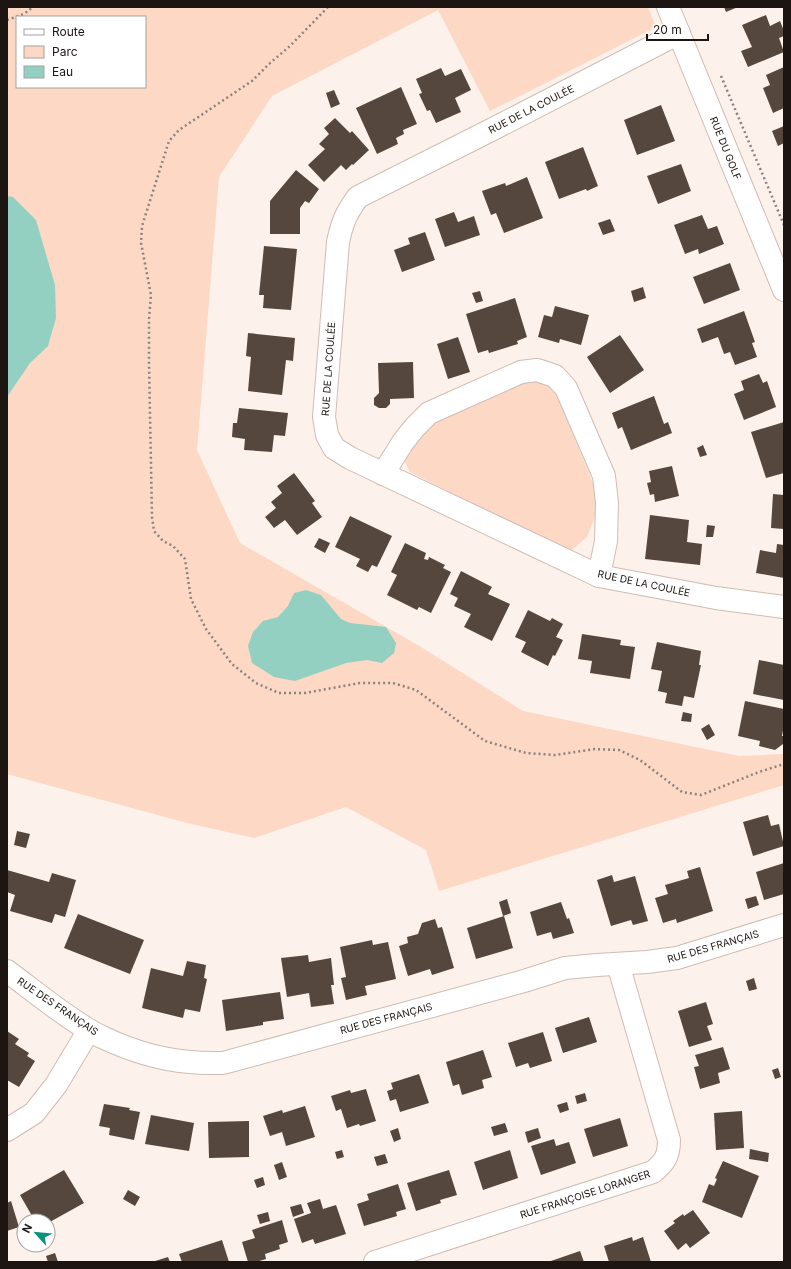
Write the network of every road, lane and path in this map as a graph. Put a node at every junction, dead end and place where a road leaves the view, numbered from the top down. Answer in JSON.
{"nodes":[{"id":1,"x":33,"y":7,"type":"edge"},
{"id":2,"x":328,"y":7,"type":"edge"},
{"id":3,"x":668,"y":7,"type":"edge"},
{"id":4,"x":18,"y":16,"type":"edge"},
{"id":5,"x":679,"y":33,"type":"junction"},
{"id":6,"x":721,"y":75,"type":"dead end"},
{"id":7,"x":784,"y":226,"type":"edge"},
{"id":8,"x":784,"y":290,"type":"edge"},
{"id":9,"x":383,"y":474,"type":"junction"},
{"id":10,"x":599,"y":576,"type":"junction"},
{"id":11,"x":784,"y":607,"type":"edge"},
{"id":12,"x":784,"y":764,"type":"edge"},
{"id":13,"x":784,"y":925,"type":"edge"},
{"id":14,"x":618,"y":964,"type":"junction"},
{"id":15,"x":7,"y":971,"type":"edge"},
{"id":16,"x":89,"y":1030,"type":"junction"},
{"id":17,"x":7,"y":1130,"type":"edge"},
{"id":18,"x":374,"y":1262,"type":"edge"}],
"edges":[{"from":1,"to":4,"type":"path"},
{"from":2,"to":12,"type":"path"},
{"from":3,"to":5,"type":"street","name":"RUE DU GOLF"},
{"from":5,"to":8,"type":"street","name":"RUE DU GOLF"},
{"from":5,"to":9,"type":"street","name":"RUE DE LA COULÉE"},
{"from":6,"to":7,"type":"path"},
{"from":9,"to":10,"type":"street","name":"RUE DE LA COULÉE"},
{"from":9,"to":10,"type":"street"},
{"from":10,"to":11,"type":"street","name":"RUE DE LA COULÉE"},
{"from":13,"to":14,"type":"street","name":"RUE DES FRANÇAIS"},
{"from":14,"to":16,"type":"street","name":"RUE DES FRANÇAIS"},
{"from":14,"to":18,"type":"street","name":"RUE FRANÇOISE LORANGER"},
{"from":15,"to":16,"type":"street","name":"RUE DES FRANÇAIS"},
{"from":16,"to":17,"type":"street"}]}
